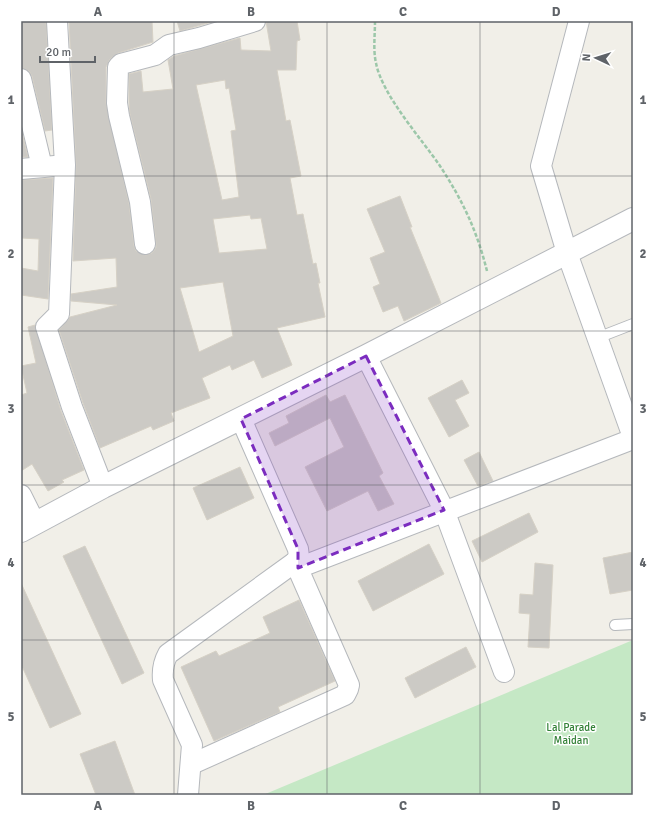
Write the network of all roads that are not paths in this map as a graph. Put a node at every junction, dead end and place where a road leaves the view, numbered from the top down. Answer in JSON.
{"nodes":[{"id":1,"x":57,"y":21,"type":"edge"},
{"id":2,"x":579,"y":21,"type":"edge"},
{"id":3,"x":253,"y":22,"type":"edge"},
{"id":4,"x":21,"y":79,"type":"edge"},
{"id":5,"x":65,"y":165,"type":"junction"},
{"id":6,"x":42,"y":167,"type":"junction"},
{"id":7,"x":21,"y":169,"type":"edge"},
{"id":8,"x":633,"y":219,"type":"edge"},
{"id":9,"x":145,"y":244,"type":"dead end"},
{"id":10,"x":567,"y":253,"type":"junction"},
{"id":11,"x":633,"y":324,"type":"edge"},
{"id":12,"x":598,"y":338,"type":"junction"},
{"id":13,"x":366,"y":356,"type":"junction"},
{"id":14,"x":241,"y":419,"type":"junction"},
{"id":15,"x":631,"y":428,"type":"edge"},
{"id":16,"x":103,"y":487,"type":"junction"},
{"id":17,"x":21,"y":495,"type":"edge"},
{"id":18,"x":444,"y":510,"type":"junction"},
{"id":19,"x":28,"y":527,"type":"edge"},
{"id":20,"x":297,"y":565,"type":"junction"},
{"id":21,"x":633,"y":624,"type":"edge"},
{"id":22,"x":615,"y":625,"type":"dead end"},
{"id":23,"x":504,"y":672,"type":"dead end"},
{"id":24,"x":192,"y":764,"type":"junction"},
{"id":25,"x":188,"y":795,"type":"edge"}],
"edges":[{"from":1,"to":5,"type":"street"},
{"from":2,"to":10,"type":"street"},
{"from":3,"to":9,"type":"street"},
{"from":4,"to":6,"type":"street"},
{"from":5,"to":6,"type":"street"},
{"from":5,"to":16,"type":"street"},
{"from":6,"to":7,"type":"street"},
{"from":8,"to":10,"type":"street"},
{"from":10,"to":12,"type":"street"},
{"from":10,"to":13,"type":"street"},
{"from":11,"to":12,"type":"lane"},
{"from":12,"to":15,"type":"street"},
{"from":13,"to":14,"type":"street"},
{"from":13,"to":18,"type":"street"},
{"from":14,"to":16,"type":"street"},
{"from":14,"to":20,"type":"street"},
{"from":15,"to":18,"type":"street"},
{"from":16,"to":19,"type":"street"},
{"from":17,"to":19,"type":"street"},
{"from":18,"to":20,"type":"street"},
{"from":18,"to":23,"type":"street"},
{"from":20,"to":24,"type":"street"},
{"from":20,"to":24,"type":"street"},
{"from":21,"to":22,"type":"lane"},
{"from":24,"to":25,"type":"street"}]}
